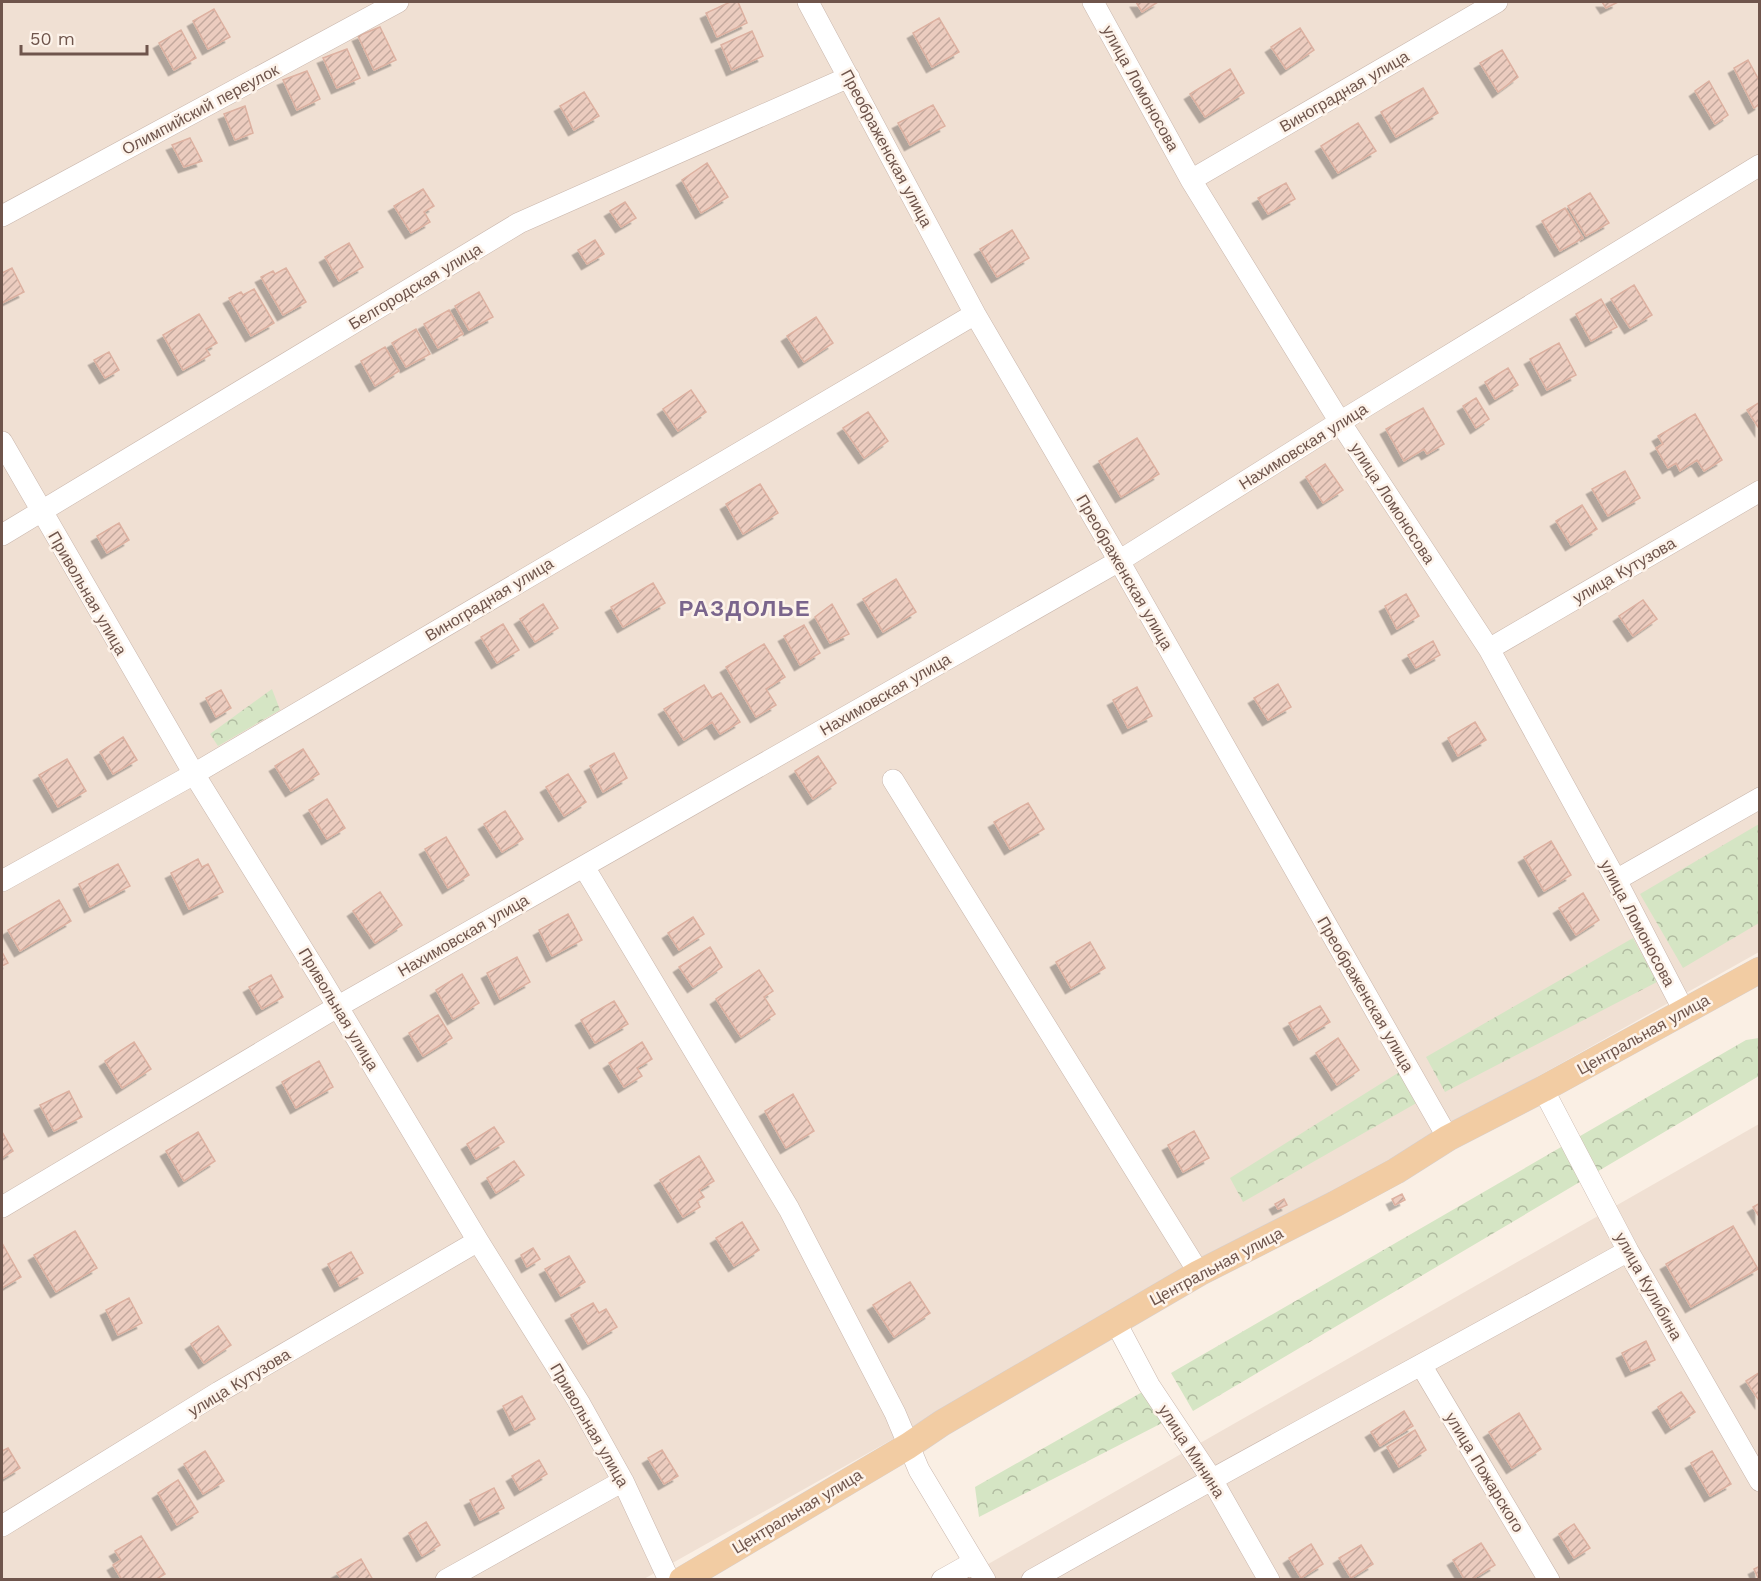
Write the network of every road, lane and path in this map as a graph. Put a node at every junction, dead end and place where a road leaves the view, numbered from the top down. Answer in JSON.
{"nodes":[{"id":1,"x":398,"y":2,"type":"edge"},
{"id":2,"x":808,"y":2,"type":"edge"},
{"id":3,"x":1093,"y":2,"type":"edge"},
{"id":4,"x":1497,"y":2,"type":"edge"},
{"id":5,"x":849,"y":77,"type":"junction"},
{"id":6,"x":1760,"y":165,"type":"edge"},
{"id":7,"x":1191,"y":180,"type":"junction"},
{"id":8,"x":2,"y":216,"type":"edge"},
{"id":9,"x":975,"y":314,"type":"junction"},
{"id":10,"x":1340,"y":422,"type":"junction"},
{"id":11,"x":2,"y":442,"type":"edge"},
{"id":12,"x":1760,"y":490,"type":"edge"},
{"id":13,"x":41,"y":512,"type":"junction"},
{"id":14,"x":2,"y":535,"type":"edge"},
{"id":15,"x":1119,"y":561,"type":"junction"},
{"id":16,"x":1489,"y":649,"type":"junction"},
{"id":17,"x":194,"y":774,"type":"junction"},
{"id":18,"x":893,"y":780,"type":"dead end"},
{"id":19,"x":1760,"y":798,"type":"edge"},
{"id":20,"x":584,"y":867,"type":"junction"},
{"id":21,"x":1616,"y":880,"type":"junction"},
{"id":22,"x":2,"y":881,"type":"edge"},
{"id":23,"x":1760,"y":970,"type":"edge"},
{"id":24,"x":337,"y":1007,"type":"junction"},
{"id":25,"x":1684,"y":1011,"type":"junction"},
{"id":26,"x":1543,"y":1089,"type":"junction"},
{"id":27,"x":1448,"y":1138,"type":"junction"},
{"id":28,"x":2,"y":1208,"type":"edge"},
{"id":29,"x":478,"y":1241,"type":"junction"},
{"id":30,"x":1628,"y":1251,"type":"junction"},
{"id":31,"x":1199,"y":1274,"type":"junction"},
{"id":32,"x":1115,"y":1322,"type":"junction"},
{"id":33,"x":1421,"y":1365,"type":"junction"},
{"id":34,"x":908,"y":1446,"type":"junction"},
{"id":35,"x":1211,"y":1478,"type":"junction"},
{"id":36,"x":623,"y":1481,"type":"junction"},
{"id":37,"x":1760,"y":1481,"type":"edge"},
{"id":38,"x":2,"y":1526,"type":"edge"},
{"id":39,"x":974,"y":1562,"type":"junction"},
{"id":40,"x":446,"y":1580,"type":"edge"},
{"id":41,"x":669,"y":1580,"type":"edge"},
{"id":42,"x":682,"y":1580,"type":"edge"},
{"id":43,"x":942,"y":1580,"type":"edge"},
{"id":44,"x":985,"y":1580,"type":"edge"},
{"id":45,"x":1032,"y":1580,"type":"edge"},
{"id":46,"x":1269,"y":1580,"type":"edge"},
{"id":47,"x":1549,"y":1580,"type":"edge"}],
"edges":[{"from":1,"to":8,"type":"street","name":"Олимпийский переулок"},
{"from":2,"to":5,"type":"street","name":"Преображенская улица"},
{"from":3,"to":7,"type":"street","name":"улица Ломоносова"},
{"from":4,"to":7,"type":"street","name":"Виноградная улица"},
{"from":5,"to":9,"type":"street","name":"Преображенская улица"},
{"from":5,"to":13,"type":"street","name":"Белгородская улица"},
{"from":6,"to":10,"type":"street","name":"Нахимовская улица"},
{"from":7,"to":10,"type":"street","name":"улица Ломоносова"},
{"from":9,"to":15,"type":"street","name":"Преображенская улица"},
{"from":9,"to":17,"type":"street","name":"Виноградная улица"},
{"from":10,"to":15,"type":"street","name":"Нахимовская улица"},
{"from":10,"to":16,"type":"street","name":"улица Ломоносова"},
{"from":11,"to":13,"type":"street","name":"Привольная улица"},
{"from":12,"to":16,"type":"street","name":"улица Кутузова"},
{"from":13,"to":14,"type":"street","name":"Белгородская улица"},
{"from":13,"to":17,"type":"street","name":"Привольная улица"},
{"from":15,"to":20,"type":"street","name":"Нахимовская улица"},
{"from":15,"to":27,"type":"street","name":"Преображенская улица"},
{"from":16,"to":21,"type":"street","name":"улица Ломоносова"},
{"from":17,"to":22,"type":"street","name":"Виноградная улица"},
{"from":17,"to":24,"type":"street","name":"Привольная улица"},
{"from":18,"to":31,"type":"street"},
{"from":19,"to":21,"type":"street"},
{"from":20,"to":24,"type":"street","name":"Нахимовская улица"},
{"from":20,"to":34,"type":"street"},
{"from":21,"to":25,"type":"street","name":"улица Ломоносова"},
{"from":23,"to":25,"type":"main road","name":"Центральная улица"},
{"from":24,"to":28,"type":"street","name":"Нахимовская улица"},
{"from":24,"to":29,"type":"street","name":"Привольная улица"},
{"from":25,"to":26,"type":"main road","name":"Центральная улица"},
{"from":26,"to":27,"type":"main road","name":"Центральная улица"},
{"from":26,"to":30,"type":"street","name":"улица Кулибина"},
{"from":27,"to":31,"type":"main road","name":"Центральная улица"},
{"from":29,"to":36,"type":"street","name":"Привольная улица"},
{"from":29,"to":38,"type":"street","name":"улица Кутузова"},
{"from":30,"to":33,"type":"street"},
{"from":30,"to":37,"type":"street","name":"улица Кулибина"},
{"from":31,"to":32,"type":"main road","name":"Центральная улица"},
{"from":32,"to":34,"type":"main road","name":"Центральная улица"},
{"from":32,"to":35,"type":"street","name":"улица Минина"},
{"from":33,"to":35,"type":"street"},
{"from":33,"to":47,"type":"street","name":"улица Пожарского"},
{"from":34,"to":39,"type":"street"},
{"from":34,"to":42,"type":"main road","name":"Центральная улица"},
{"from":35,"to":45,"type":"street"},
{"from":35,"to":46,"type":"street","name":"улица Минина"},
{"from":36,"to":40,"type":"street"},
{"from":36,"to":41,"type":"street","name":"Привольная улица"},
{"from":39,"to":43,"type":"street"},
{"from":39,"to":44,"type":"street"}]}
